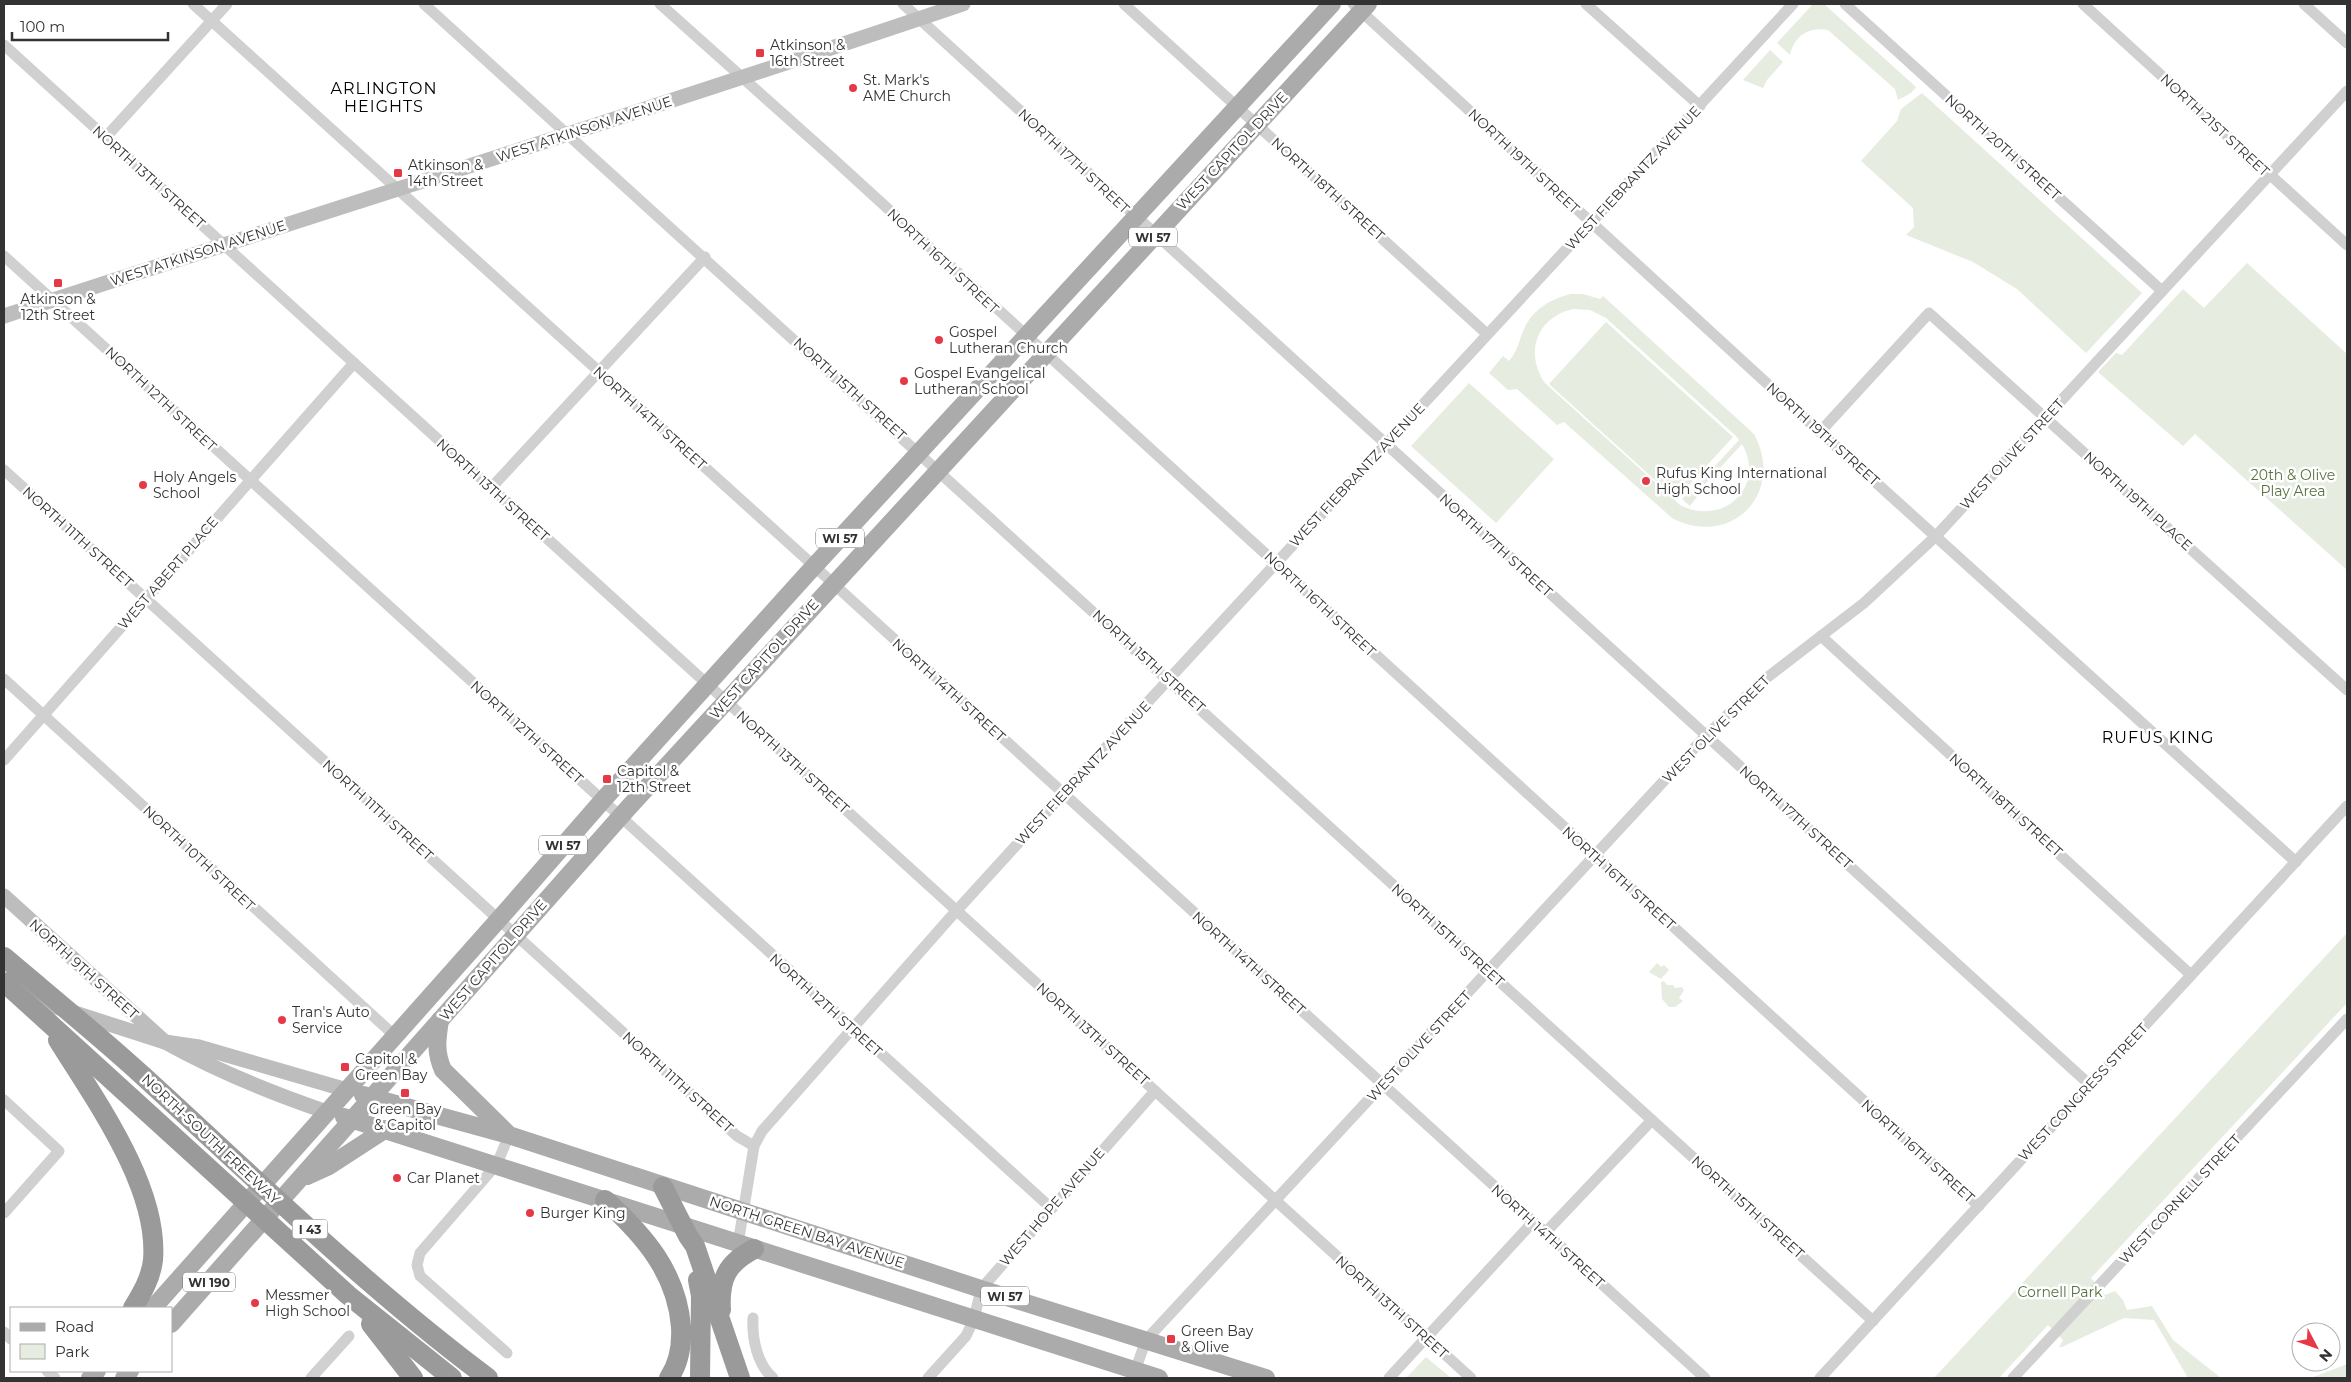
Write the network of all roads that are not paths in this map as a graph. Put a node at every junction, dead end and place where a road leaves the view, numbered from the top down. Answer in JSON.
{"nodes":[{"id":1,"x":193,"y":4,"type":"edge"},
{"id":2,"x":227,"y":4,"type":"edge"},
{"id":3,"x":424,"y":4,"type":"edge"},
{"id":4,"x":660,"y":4,"type":"edge"},
{"id":5,"x":902,"y":4,"type":"edge"},
{"id":6,"x":963,"y":4,"type":"edge"},
{"id":7,"x":1124,"y":4,"type":"edge"},
{"id":8,"x":1332,"y":4,"type":"edge"},
{"id":9,"x":1586,"y":4,"type":"edge"},
{"id":10,"x":1793,"y":4,"type":"edge"},
{"id":11,"x":1844,"y":4,"type":"edge"},
{"id":12,"x":2083,"y":4,"type":"edge"},
{"id":13,"x":2304,"y":4,"type":"edge"},
{"id":14,"x":1361,"y":6,"type":"edge"},
{"id":15,"x":919,"y":19,"type":"junction"},
{"id":16,"x":212,"y":21,"type":"junction"},
{"id":17,"x":2347,"y":43,"type":"edge"},
{"id":18,"x":4,"y":45,"type":"edge"},
{"id":19,"x":740,"y":77,"type":"junction"},
{"id":20,"x":2347,"y":90,"type":"edge"},
{"id":21,"x":1238,"y":106,"type":"junction"},
{"id":22,"x":1700,"y":106,"type":"junction"},
{"id":23,"x":1256,"y":124,"type":"junction"},
{"id":24,"x":567,"y":134,"type":"junction"},
{"id":25,"x":106,"y":138,"type":"junction"},
{"id":26,"x":2269,"y":175,"type":"junction"},
{"id":27,"x":398,"y":190,"type":"junction"},
{"id":28,"x":1136,"y":217,"type":"junction"},
{"id":29,"x":1591,"y":222,"type":"junction"},
{"id":30,"x":1155,"y":235,"type":"junction"},
{"id":31,"x":222,"y":244,"type":"junction"},
{"id":32,"x":2347,"y":244,"type":"edge"},
{"id":33,"x":4,"y":256,"type":"edge"},
{"id":34,"x":705,"y":257,"type":"junction"},
{"id":35,"x":2161,"y":290,"type":"junction"},
{"id":36,"x":54,"y":300,"type":"junction"},
{"id":37,"x":4,"y":316,"type":"edge"},
{"id":38,"x":1487,"y":334,"type":"junction"},
{"id":39,"x":1026,"y":337,"type":"junction"},
{"id":40,"x":1045,"y":354,"type":"junction"},
{"id":41,"x":354,"y":364,"type":"junction"},
{"id":42,"x":599,"y":371,"type":"junction"},
{"id":43,"x":2046,"y":418,"type":"junction"},
{"id":44,"x":1820,"y":432,"type":"junction"},
{"id":45,"x":1386,"y":444,"type":"junction"},
{"id":46,"x":920,"y":452,"type":"junction"},
{"id":47,"x":938,"y":469,"type":"junction"},
{"id":48,"x":4,"y":470,"type":"edge"},
{"id":49,"x":249,"y":481,"type":"junction"},
{"id":50,"x":491,"y":488,"type":"junction"},
{"id":51,"x":1936,"y":536,"type":"junction"},
{"id":52,"x":1275,"y":563,"type":"junction"},
{"id":53,"x":814,"y":566,"type":"junction"},
{"id":54,"x":833,"y":583,"type":"junction"},
{"id":55,"x":145,"y":598,"type":"junction"},
{"id":56,"x":1821,"y":636,"type":"junction"},
{"id":57,"x":4,"y":679,"type":"edge"},
{"id":58,"x":1169,"y":679,"type":"junction"},
{"id":59,"x":708,"y":684,"type":"junction"},
{"id":60,"x":2347,"y":690,"type":"edge"},
{"id":61,"x":726,"y":701,"type":"junction"},
{"id":62,"x":44,"y":715,"type":"junction"},
{"id":63,"x":1706,"y":735,"type":"junction"},
{"id":64,"x":4,"y":760,"type":"edge"},
{"id":65,"x":1063,"y":794,"type":"junction"},
{"id":66,"x":602,"y":800,"type":"junction"},
{"id":67,"x":2347,"y":806,"type":"edge"},
{"id":68,"x":621,"y":816,"type":"junction"},
{"id":69,"x":1594,"y":856,"type":"junction"},
{"id":70,"x":2296,"y":862,"type":"junction"},
{"id":71,"x":4,"y":896,"type":"edge"},
{"id":72,"x":957,"y":910,"type":"junction"},
{"id":73,"x":499,"y":919,"type":"junction"},
{"id":74,"x":515,"y":934,"type":"junction"},
{"id":75,"x":4,"y":942,"type":"edge"},
{"id":76,"x":4,"y":957,"type":"edge"},
{"id":77,"x":1488,"y":971,"type":"junction"},
{"id":78,"x":2191,"y":975,"type":"junction"},
{"id":79,"x":4,"y":982,"type":"edge"},
{"id":80,"x":4,"y":990,"type":"edge"},
{"id":81,"x":2347,"y":1019,"type":"edge"},
{"id":82,"x":440,"y":1020,"type":"junction"},
{"id":83,"x":47,"y":1021,"type":"junction"},
{"id":84,"x":852,"y":1029,"type":"junction"},
{"id":85,"x":395,"y":1036,"type":"junction"},
{"id":86,"x":165,"y":1042,"type":"junction"},
{"id":87,"x":140,"y":1073,"type":"junction"},
{"id":88,"x":1383,"y":1085,"type":"junction"},
{"id":89,"x":2090,"y":1085,"type":"junction"},
{"id":90,"x":347,"y":1090,"type":"junction"},
{"id":91,"x":1155,"y":1091,"type":"junction"},
{"id":92,"x":371,"y":1097,"type":"junction"},
{"id":93,"x":4,"y":1100,"type":"edge"},
{"id":94,"x":327,"y":1112,"type":"junction"},
{"id":95,"x":352,"y":1119,"type":"junction"},
{"id":96,"x":1652,"y":1120,"type":"junction"},
{"id":97,"x":386,"y":1130,"type":"junction"},
{"id":98,"x":509,"y":1135,"type":"junction"},
{"id":99,"x":754,"y":1146,"type":"junction"},
{"id":100,"x":497,"y":1164,"type":"junction"},
{"id":101,"x":300,"y":1179,"type":"junction"},
{"id":102,"x":663,"y":1187,"type":"junction"},
{"id":103,"x":605,"y":1200,"type":"junction"},
{"id":104,"x":1275,"y":1200,"type":"junction"},
{"id":105,"x":1979,"y":1206,"type":"junction"},
{"id":106,"x":1050,"y":1208,"type":"junction"},
{"id":107,"x":744,"y":1211,"type":"junction"},
{"id":108,"x":4,"y":1213,"type":"edge"},
{"id":109,"x":1533,"y":1222,"type":"junction"},
{"id":110,"x":685,"y":1230,"type":"junction"},
{"id":111,"x":1545,"y":1233,"type":"junction"},
{"id":112,"x":746,"y":1247,"type":"junction"},
{"id":113,"x":981,"y":1289,"type":"junction"},
{"id":114,"x":348,"y":1295,"type":"junction"},
{"id":115,"x":134,"y":1307,"type":"edge"},
{"id":116,"x":154,"y":1307,"type":"edge"},
{"id":117,"x":753,"y":1318,"type":"dead end"},
{"id":118,"x":974,"y":1319,"type":"junction"},
{"id":119,"x":1873,"y":1321,"type":"junction"},
{"id":120,"x":721,"y":1322,"type":"junction"},
{"id":121,"x":172,"y":1323,"type":"edge"},
{"id":122,"x":349,"y":1336,"type":"dead end"},
{"id":123,"x":1426,"y":1338,"type":"junction"},
{"id":124,"x":1146,"y":1340,"type":"junction"},
{"id":125,"x":506,"y":1354,"type":"dead end"},
{"id":126,"x":1135,"y":1371,"type":"junction"},
{"id":127,"x":311,"y":1378,"type":"edge"},
{"id":128,"x":414,"y":1378,"type":"edge"},
{"id":129,"x":452,"y":1378,"type":"edge"},
{"id":130,"x":488,"y":1378,"type":"edge"},
{"id":131,"x":669,"y":1378,"type":"edge"},
{"id":132,"x":700,"y":1378,"type":"edge"},
{"id":133,"x":740,"y":1378,"type":"edge"},
{"id":134,"x":773,"y":1378,"type":"edge"},
{"id":135,"x":928,"y":1378,"type":"edge"},
{"id":136,"x":1159,"y":1378,"type":"edge"},
{"id":137,"x":1266,"y":1378,"type":"edge"},
{"id":138,"x":1389,"y":1378,"type":"edge"},
{"id":139,"x":1471,"y":1378,"type":"edge"},
{"id":140,"x":1705,"y":1378,"type":"edge"},
{"id":141,"x":1820,"y":1378,"type":"edge"},
{"id":142,"x":2013,"y":1378,"type":"edge"}],
"edges":[{"from":1,"to":16,"type":"street","name":"NORTH 14TH STREET"},
{"from":2,"to":16,"type":"street"},
{"from":3,"to":24,"type":"street","name":"NORTH 15TH STREET"},
{"from":4,"to":19,"type":"street","name":"NORTH 16TH STREET"},
{"from":5,"to":15,"type":"street","name":"NORTH 17TH STREET"},
{"from":6,"to":15,"type":"street","name":"WEST ATKINSON AVENUE"},
{"from":7,"to":21,"type":"street","name":"NORTH 18TH STREET"},
{"from":8,"to":21,"type":"main road","name":"WEST CAPITOL DRIVE","number":"WI 57"},
{"from":9,"to":22,"type":"street"},
{"from":10,"to":22,"type":"street","name":"WEST FIEBRANTZ AVENUE"},
{"from":11,"to":35,"type":"street","name":"NORTH 20TH STREET"},
{"from":12,"to":26,"type":"street","name":"NORTH 21ST STREET"},
{"from":13,"to":17,"type":"street"},
{"from":14,"to":23,"type":"main road","name":"WEST CAPITOL DRIVE","number":"WI 57"},
{"from":14,"to":29,"type":"street","name":"NORTH 19TH STREET"},
{"from":15,"to":19,"type":"street","name":"WEST ATKINSON AVENUE"},
{"from":15,"to":28,"type":"street","name":"NORTH 17TH STREET"},
{"from":16,"to":25,"type":"street"},
{"from":16,"to":27,"type":"street","name":"NORTH 14TH STREET"},
{"from":18,"to":25,"type":"street","name":"NORTH 13TH STREET"},
{"from":19,"to":24,"type":"street","name":"WEST ATKINSON AVENUE"},
{"from":19,"to":39,"type":"street","name":"NORTH 16TH STREET"},
{"from":20,"to":26,"type":"street","name":"WEST OLIVE STREET"},
{"from":21,"to":23,"type":"street","name":"NORTH 18TH STREET"},
{"from":21,"to":28,"type":"main road","name":"WEST CAPITOL DRIVE","number":"WI 57"},
{"from":22,"to":29,"type":"street","name":"WEST FIEBRANTZ AVENUE"},
{"from":23,"to":30,"type":"main road","name":"WEST CAPITOL DRIVE","number":"WI 57"},
{"from":23,"to":38,"type":"street","name":"NORTH 18TH STREET"},
{"from":24,"to":27,"type":"street","name":"WEST ATKINSON AVENUE"},
{"from":24,"to":34,"type":"street","name":"NORTH 15TH STREET"},
{"from":25,"to":31,"type":"street","name":"NORTH 13TH STREET"},
{"from":26,"to":32,"type":"street","name":"NORTH 21ST STREET"},
{"from":26,"to":35,"type":"street","name":"WEST OLIVE STREET"},
{"from":27,"to":31,"type":"street","name":"WEST ATKINSON AVENUE"},
{"from":27,"to":42,"type":"street","name":"NORTH 14TH STREET"},
{"from":28,"to":30,"type":"street","name":"NORTH 17TH STREET"},
{"from":28,"to":39,"type":"main road","name":"WEST CAPITOL DRIVE","number":"WI 57"},
{"from":29,"to":38,"type":"street","name":"WEST FIEBRANTZ AVENUE"},
{"from":29,"to":44,"type":"street","name":"NORTH 19TH STREET"},
{"from":30,"to":40,"type":"main road","name":"WEST CAPITOL DRIVE","number":"WI 57"},
{"from":30,"to":45,"type":"street","name":"NORTH 17TH STREET"},
{"from":31,"to":36,"type":"street","name":"WEST ATKINSON AVENUE"},
{"from":31,"to":41,"type":"street","name":"NORTH 13TH STREET"},
{"from":33,"to":36,"type":"street","name":"NORTH 12TH STREET"},
{"from":34,"to":42,"type":"street"},
{"from":34,"to":46,"type":"street","name":"NORTH 15TH STREET"},
{"from":35,"to":43,"type":"street","name":"WEST OLIVE STREET"},
{"from":36,"to":37,"type":"street","name":"WEST ATKINSON AVENUE"},
{"from":36,"to":49,"type":"street","name":"NORTH 12TH STREET"},
{"from":38,"to":45,"type":"street","name":"WEST FIEBRANTZ AVENUE"},
{"from":39,"to":40,"type":"street","name":"NORTH 16TH STREET"},
{"from":39,"to":46,"type":"main road","name":"WEST CAPITOL DRIVE","number":"WI 57"},
{"from":40,"to":47,"type":"main road","name":"WEST CAPITOL DRIVE","number":"WI 57"},
{"from":40,"to":52,"type":"street","name":"NORTH 16TH STREET"},
{"from":41,"to":49,"type":"street","name":"WEST ABERT PLACE"},
{"from":41,"to":50,"type":"street","name":"NORTH 13TH STREET"},
{"from":42,"to":50,"type":"street"},
{"from":42,"to":53,"type":"street","name":"NORTH 14TH STREET"},
{"from":43,"to":44,"type":"street","name":"NORTH 19TH PLACE"},
{"from":43,"to":51,"type":"street","name":"WEST OLIVE STREET"},
{"from":43,"to":60,"type":"street","name":"NORTH 19TH PLACE"},
{"from":44,"to":51,"type":"street","name":"NORTH 19TH STREET"},
{"from":45,"to":52,"type":"street","name":"WEST FIEBRANTZ AVENUE"},
{"from":45,"to":63,"type":"street","name":"NORTH 17TH STREET"},
{"from":46,"to":47,"type":"street","name":"NORTH 15TH STREET"},
{"from":46,"to":53,"type":"main road","name":"WEST CAPITOL DRIVE","number":"WI 57"},
{"from":47,"to":54,"type":"main road","name":"WEST CAPITOL DRIVE","number":"WI 57"},
{"from":47,"to":58,"type":"street","name":"NORTH 15TH STREET"},
{"from":48,"to":55,"type":"street","name":"NORTH 11TH STREET"},
{"from":49,"to":55,"type":"street","name":"WEST ABERT PLACE"},
{"from":49,"to":66,"type":"street","name":"NORTH 12TH STREET"},
{"from":50,"to":59,"type":"street","name":"NORTH 13TH STREET"},
{"from":51,"to":56,"type":"street","name":"WEST OLIVE STREET"},
{"from":51,"to":70,"type":"street","name":"NORTH 19TH STREET"},
{"from":52,"to":58,"type":"street","name":"WEST FIEBRANTZ AVENUE"},
{"from":52,"to":69,"type":"street","name":"NORTH 16TH STREET"},
{"from":53,"to":54,"type":"street","name":"NORTH 14TH STREET"},
{"from":53,"to":59,"type":"main road","name":"WEST CAPITOL DRIVE","number":"WI 57"},
{"from":54,"to":61,"type":"main road","name":"WEST CAPITOL DRIVE","number":"WI 57"},
{"from":54,"to":65,"type":"street","name":"NORTH 14TH STREET"},
{"from":55,"to":62,"type":"street","name":"WEST ABERT PLACE"},
{"from":55,"to":73,"type":"street","name":"NORTH 11TH STREET"},
{"from":56,"to":63,"type":"street","name":"WEST OLIVE STREET"},
{"from":56,"to":78,"type":"street","name":"NORTH 18TH STREET"},
{"from":57,"to":62,"type":"street","name":"NORTH 10TH STREET"},
{"from":58,"to":65,"type":"street","name":"WEST FIEBRANTZ AVENUE"},
{"from":58,"to":77,"type":"street","name":"NORTH 15TH STREET"},
{"from":59,"to":61,"type":"street","name":"NORTH 13TH STREET"},
{"from":59,"to":66,"type":"main road","name":"WEST CAPITOL DRIVE","number":"WI 57"},
{"from":61,"to":68,"type":"main road","name":"WEST CAPITOL DRIVE","number":"WI 57"},
{"from":61,"to":72,"type":"street","name":"NORTH 13TH STREET"},
{"from":62,"to":64,"type":"street","name":"WEST ABERT PLACE"},
{"from":62,"to":85,"type":"street","name":"NORTH 10TH STREET"},
{"from":63,"to":69,"type":"street","name":"WEST OLIVE STREET"},
{"from":63,"to":89,"type":"street","name":"NORTH 17TH STREET"},
{"from":65,"to":72,"type":"street","name":"WEST FIEBRANTZ AVENUE"},
{"from":65,"to":88,"type":"street","name":"NORTH 14TH STREET"},
{"from":66,"to":68,"type":"street","name":"NORTH 12TH STREET"},
{"from":66,"to":73,"type":"main road","name":"WEST CAPITOL DRIVE","number":"WI 57"},
{"from":67,"to":70,"type":"street","name":"WEST CONGRESS STREET"},
{"from":68,"to":74,"type":"main road","name":"WEST CAPITOL DRIVE","number":"WI 57"},
{"from":68,"to":84,"type":"street","name":"NORTH 12TH STREET"},
{"from":69,"to":77,"type":"street","name":"WEST OLIVE STREET"},
{"from":69,"to":105,"type":"street","name":"NORTH 16TH STREET"},
{"from":70,"to":78,"type":"street","name":"WEST CONGRESS STREET"},
{"from":71,"to":86,"type":"street","name":"NORTH 9TH STREET"},
{"from":72,"to":84,"type":"street","name":"WEST FIEBRANTZ AVENUE"},
{"from":72,"to":91,"type":"street","name":"NORTH 13TH STREET"},
{"from":73,"to":74,"type":"street","name":"NORTH 11TH STREET"},
{"from":73,"to":85,"type":"main road","name":"WEST CAPITOL DRIVE","number":"WI 57"},
{"from":74,"to":82,"type":"main road","name":"WEST CAPITOL DRIVE","number":"WI 57"},
{"from":74,"to":99,"type":"street","name":"NORTH 11TH STREET"},
{"from":75,"to":87,"type":"highway"},
{"from":76,"to":87,"type":"highway","name":"NORTH-SOUTH FREEWAY","number":"I 43"},
{"from":77,"to":88,"type":"street","name":"WEST OLIVE STREET"},
{"from":77,"to":96,"type":"street","name":"NORTH 15TH STREET"},
{"from":78,"to":89,"type":"street","name":"WEST CONGRESS STREET"},
{"from":79,"to":83,"type":"highway","name":"NORTH-SOUTH FREEWAY","number":"I 43"},
{"from":80,"to":86,"type":"street"},
{"from":81,"to":142,"type":"street","name":"WEST CORNELL STREET"},
{"from":82,"to":92,"type":"main road","name":"WEST CAPITOL DRIVE","number":"WI 190"},
{"from":82,"to":98,"type":"main road","number":"WI 57"},
{"from":83,"to":114,"type":"highway","name":"NORTH-SOUTH FREEWAY","number":"I 43"},
{"from":83,"to":115,"type":"highway"},
{"from":84,"to":99,"type":"street","name":"WEST FIEBRANTZ AVENUE"},
{"from":84,"to":106,"type":"street","name":"NORTH 12TH STREET"},
{"from":85,"to":90,"type":"main road","name":"WEST CAPITOL DRIVE","number":"WI 57"},
{"from":86,"to":90,"type":"street"},
{"from":86,"to":94,"type":"street"},
{"from":87,"to":130,"type":"highway","name":"NORTH-SOUTH FREEWAY","number":"I 43"},
{"from":88,"to":104,"type":"street","name":"WEST OLIVE STREET"},
{"from":88,"to":109,"type":"street","name":"NORTH 14TH STREET"},
{"from":89,"to":105,"type":"street","name":"WEST CONGRESS STREET"},
{"from":90,"to":92,"type":"main road","name":"NORTH GREEN BAY AVENUE"},
{"from":90,"to":94,"type":"main road","name":"WEST CAPITOL DRIVE","number":"WI 57"},
{"from":91,"to":104,"type":"street","name":"NORTH 13TH STREET"},
{"from":91,"to":106,"type":"street","name":"WEST HOPE AVENUE"},
{"from":92,"to":95,"type":"main road","name":"WEST CAPITOL DRIVE","number":"WI 190"},
{"from":92,"to":98,"type":"main road","name":"NORTH GREEN BAY AVENUE"},
{"from":93,"to":108,"type":"street"},
{"from":94,"to":95,"type":"main road","number":"WI 57"},
{"from":94,"to":116,"type":"main road","name":"WEST CAPITOL DRIVE","number":"WI 190"},
{"from":95,"to":97,"type":"main road","number":"WI 57"},
{"from":95,"to":101,"type":"main road","name":"WEST CAPITOL DRIVE","number":"WI 190"},
{"from":96,"to":111,"type":"street"},
{"from":96,"to":119,"type":"street","name":"NORTH 15TH STREET"},
{"from":97,"to":100,"type":"main road","number":"WI 57"},
{"from":97,"to":101,"type":"main road"},
{"from":98,"to":100,"type":"street"},
{"from":98,"to":102,"type":"main road","name":"NORTH GREEN BAY AVENUE","number":"WI 57"},
{"from":99,"to":107,"type":"street","name":"WEST FIEBRANTZ AVENUE"},
{"from":100,"to":103,"type":"main road","number":"WI 57"},
{"from":100,"to":125,"type":"street"},
{"from":101,"to":121,"type":"main road","name":"WEST CAPITOL DRIVE","number":"WI 190"},
{"from":102,"to":107,"type":"main road","name":"NORTH GREEN BAY AVENUE","number":"WI 57"},
{"from":102,"to":110,"type":"highway"},
{"from":103,"to":110,"type":"main road","number":"WI 57"},
{"from":103,"to":131,"type":"highway"},
{"from":104,"to":123,"type":"street","name":"NORTH 13TH STREET"},
{"from":104,"to":124,"type":"street","name":"WEST OLIVE STREET"},
{"from":105,"to":119,"type":"street","name":"WEST CONGRESS STREET"},
{"from":106,"to":113,"type":"street","name":"WEST HOPE AVENUE"},
{"from":107,"to":112,"type":"street","name":"WEST FIEBRANTZ AVENUE"},
{"from":107,"to":113,"type":"main road","name":"NORTH GREEN BAY AVENUE","number":"WI 57"},
{"from":109,"to":111,"type":"street","name":"NORTH 14TH STREET"},
{"from":109,"to":123,"type":"street"},
{"from":110,"to":112,"type":"main road","number":"WI 57"},
{"from":110,"to":120,"type":"highway"},
{"from":110,"to":132,"type":"highway"},
{"from":111,"to":140,"type":"street","name":"NORTH 14TH STREET"},
{"from":112,"to":118,"type":"main road","number":"WI 57"},
{"from":112,"to":120,"type":"highway"},
{"from":113,"to":118,"type":"street","name":"WEST HOPE AVENUE"},
{"from":113,"to":124,"type":"main road","name":"NORTH GREEN BAY AVENUE","number":"WI 57"},
{"from":114,"to":128,"type":"highway"},
{"from":114,"to":129,"type":"highway","name":"NORTH-SOUTH FREEWAY","number":"I 43"},
{"from":117,"to":134,"type":"street"},
{"from":118,"to":126,"type":"main road","number":"WI 57"},
{"from":118,"to":135,"type":"street","name":"WEST HOPE AVENUE"},
{"from":119,"to":141,"type":"street","name":"WEST CONGRESS STREET"},
{"from":120,"to":133,"type":"highway"},
{"from":122,"to":127,"type":"street"},
{"from":123,"to":138,"type":"street"},
{"from":123,"to":139,"type":"street","name":"NORTH 13TH STREET"},
{"from":124,"to":126,"type":"street","name":"WEST OLIVE STREET"},
{"from":124,"to":137,"type":"main road","name":"NORTH GREEN BAY AVENUE","number":"WI 57"},
{"from":126,"to":136,"type":"main road","number":"WI 57"}]}
